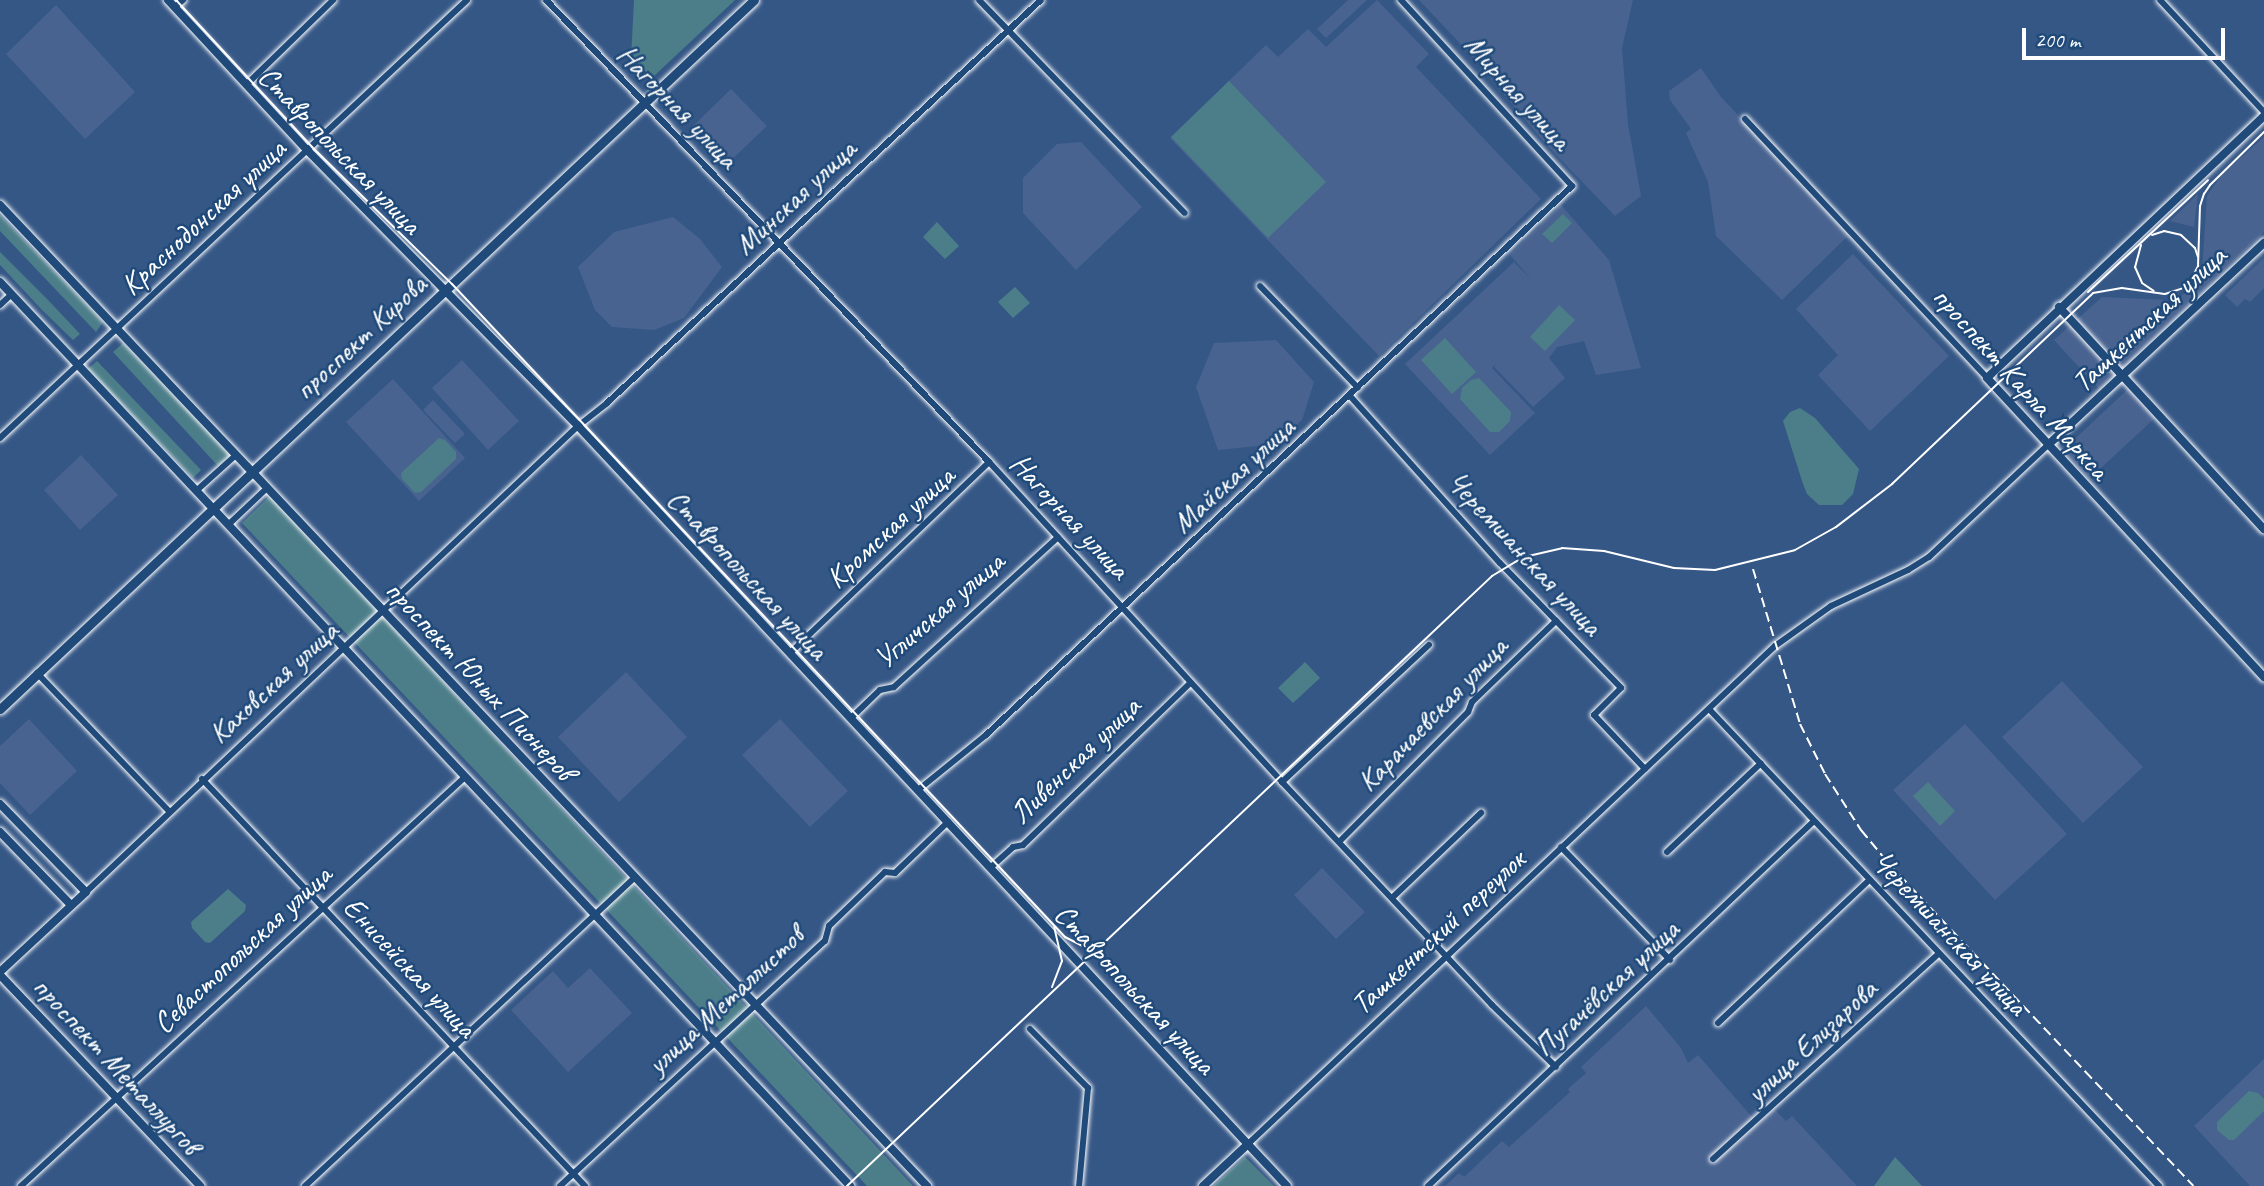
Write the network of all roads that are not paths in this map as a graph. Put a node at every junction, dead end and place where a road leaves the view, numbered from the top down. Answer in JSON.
{"nodes":[{"id":1,"x":168,"y":0,"type":"edge"},
{"id":2,"x":183,"y":0,"type":"edge"},
{"id":3,"x":333,"y":0,"type":"edge"},
{"id":4,"x":467,"y":0,"type":"edge"},
{"id":5,"x":546,"y":0,"type":"edge"},
{"id":6,"x":754,"y":0,"type":"edge"},
{"id":7,"x":979,"y":0,"type":"edge"},
{"id":8,"x":1041,"y":0,"type":"edge"},
{"id":9,"x":1401,"y":0,"type":"edge"},
{"id":10,"x":2160,"y":0,"type":"edge"},
{"id":11,"x":175,"y":7,"type":"junction"},
{"id":12,"x":1008,"y":30,"type":"junction"},
{"id":13,"x":246,"y":85,"type":"junction"},
{"id":14,"x":643,"y":104,"type":"junction"},
{"id":15,"x":2264,"y":114,"type":"edge"},
{"id":16,"x":1745,"y":119,"type":"dead end"},
{"id":17,"x":308,"y":151,"type":"junction"},
{"id":18,"x":1572,"y":186,"type":"joint"},
{"id":19,"x":0,"y":205,"type":"edge"},
{"id":20,"x":1185,"y":213,"type":"dead end"},
{"id":21,"x":777,"y":243,"type":"junction"},
{"id":22,"x":2264,"y":243,"type":"edge"},
{"id":23,"x":0,"y":282,"type":"edge"},
{"id":24,"x":1260,"y":286,"type":"dead end"},
{"id":25,"x":445,"y":290,"type":"junction"},
{"id":26,"x":12,"y":294,"type":"junction"},
{"id":27,"x":0,"y":305,"type":"edge"},
{"id":28,"x":2059,"y":307,"type":"junction"},
{"id":29,"x":117,"y":329,"type":"junction"},
{"id":30,"x":77,"y":364,"type":"junction"},
{"id":31,"x":2123,"y":374,"type":"junction"},
{"id":32,"x":1987,"y":378,"type":"junction"},
{"id":33,"x":1358,"y":388,"type":"junction"},
{"id":34,"x":1350,"y":396,"type":"junction"},
{"id":35,"x":578,"y":426,"type":"junction"},
{"id":36,"x":0,"y":438,"type":"edge"},
{"id":37,"x":2048,"y":445,"type":"junction"},
{"id":38,"x":236,"y":455,"type":"junction"},
{"id":39,"x":989,"y":462,"type":"junction"},
{"id":40,"x":252,"y":472,"type":"junction"},
{"id":41,"x":267,"y":488,"type":"junction"},
{"id":42,"x":196,"y":491,"type":"junction"},
{"id":43,"x":213,"y":509,"type":"junction"},
{"id":44,"x":228,"y":525,"type":"junction"},
{"id":45,"x":2264,"y":529,"type":"edge"},
{"id":46,"x":1058,"y":537,"type":"junction"},
{"id":47,"x":1123,"y":608,"type":"junction"},
{"id":48,"x":383,"y":610,"type":"junction"},
{"id":49,"x":1556,"y":621,"type":"junction"},
{"id":50,"x":1429,"y":645,"type":"dead end"},
{"id":51,"x":344,"y":648,"type":"junction"},
{"id":52,"x":790,"y":653,"type":"junction"},
{"id":53,"x":37,"y":673,"type":"junction"},
{"id":54,"x":2264,"y":677,"type":"edge"},
{"id":55,"x":1190,"y":683,"type":"junction"},
{"id":56,"x":0,"y":709,"type":"edge"},
{"id":57,"x":1707,"y":710,"type":"junction"},
{"id":58,"x":850,"y":718,"type":"junction"},
{"id":59,"x":1761,"y":763,"type":"junction"},
{"id":60,"x":1645,"y":769,"type":"junction"},
{"id":61,"x":465,"y":777,"type":"junction"},
{"id":62,"x":202,"y":779,"type":"junction"},
{"id":63,"x":1282,"y":782,"type":"junction"},
{"id":64,"x":918,"y":790,"type":"junction"},
{"id":65,"x":0,"y":804,"type":"edge"},
{"id":66,"x":169,"y":811,"type":"junction"},
{"id":67,"x":1481,"y":813,"type":"dead end"},
{"id":68,"x":1814,"y":821,"type":"junction"},
{"id":69,"x":948,"y":822,"type":"junction"},
{"id":70,"x":0,"y":832,"type":"edge"},
{"id":71,"x":1340,"y":841,"type":"junction"},
{"id":72,"x":1561,"y":848,"type":"junction"},
{"id":73,"x":1667,"y":852,"type":"dead end"},
{"id":74,"x":990,"y":868,"type":"junction"},
{"id":75,"x":635,"y":877,"type":"junction"},
{"id":76,"x":1869,"y":880,"type":"junction"},
{"id":77,"x":86,"y":892,"type":"junction"},
{"id":78,"x":1393,"y":897,"type":"junction"},
{"id":79,"x":71,"y":905,"type":"junction"},
{"id":80,"x":322,"y":906,"type":"junction"},
{"id":81,"x":595,"y":915,"type":"junction"},
{"id":82,"x":1938,"y":954,"type":"junction"},
{"id":83,"x":1445,"y":955,"type":"junction"},
{"id":84,"x":1670,"y":960,"type":"junction"},
{"id":85,"x":0,"y":974,"type":"edge"},
{"id":86,"x":755,"y":1003,"type":"junction"},
{"id":87,"x":1718,"y":1023,"type":"dead end"},
{"id":88,"x":1030,"y":1029,"type":"dead end"},
{"id":89,"x":714,"y":1041,"type":"junction"},
{"id":90,"x":454,"y":1046,"type":"junction"},
{"id":91,"x":1556,"y":1067,"type":"junction"},
{"id":92,"x":116,"y":1097,"type":"junction"},
{"id":93,"x":1248,"y":1144,"type":"junction"},
{"id":94,"x":1713,"y":1159,"type":"dead end"},
{"id":95,"x":573,"y":1173,"type":"junction"},
{"id":96,"x":21,"y":1186,"type":"edge"},
{"id":97,"x":200,"y":1186,"type":"edge"},
{"id":98,"x":305,"y":1186,"type":"edge"},
{"id":99,"x":560,"y":1186,"type":"edge"},
{"id":100,"x":585,"y":1186,"type":"edge"},
{"id":101,"x":850,"y":1186,"type":"edge"},
{"id":102,"x":928,"y":1186,"type":"edge"},
{"id":103,"x":1079,"y":1186,"type":"edge"},
{"id":104,"x":1203,"y":1186,"type":"edge"},
{"id":105,"x":1287,"y":1186,"type":"edge"},
{"id":106,"x":1429,"y":1186,"type":"edge"},
{"id":107,"x":2159,"y":1186,"type":"edge"}],
"edges":[{"from":1,"to":11,"type":"street","name":"Ставропольская улица"},
{"from":2,"to":11,"type":"street"},
{"from":3,"to":13,"type":"street"},
{"from":4,"to":17,"type":"street","name":"Краснодонская улица"},
{"from":5,"to":14,"type":"street","name":"Нагорная улица"},
{"from":6,"to":14,"type":"main road","name":"проспект Кирова"},
{"from":7,"to":12,"type":"street"},
{"from":8,"to":12,"type":"street","name":"Минская улица"},
{"from":9,"to":18,"type":"street","name":"Мирная улица"},
{"from":10,"to":15,"type":"street"},
{"from":11,"to":13,"type":"street","name":"Ставропольская улица"},
{"from":12,"to":20,"type":"street"},
{"from":12,"to":21,"type":"street","name":"Минская улица"},
{"from":13,"to":17,"type":"street","name":"Ставропольская улица"},
{"from":14,"to":21,"type":"street","name":"Нагорная улица"},
{"from":14,"to":25,"type":"main road","name":"проспект Кирова"},
{"from":15,"to":28,"type":"street"},
{"from":16,"to":32,"type":"street","name":"проспект Карла Маркса"},
{"from":17,"to":25,"type":"street","name":"Ставропольская улица"},
{"from":17,"to":29,"type":"street","name":"Краснодонская улица"},
{"from":18,"to":33,"type":"street","name":"Майская улица"},
{"from":19,"to":29,"type":"street","name":"проспект Юных Пионеров"},
{"from":21,"to":35,"type":"street","name":"Минская улица"},
{"from":21,"to":39,"type":"street","name":"Нагорная улица"},
{"from":22,"to":31,"type":"street","name":"Ташкентская улица"},
{"from":23,"to":26,"type":"street"},
{"from":24,"to":33,"type":"street"},
{"from":25,"to":35,"type":"street","name":"Ставропольская улица"},
{"from":25,"to":40,"type":"main road","name":"проспект Кирова"},
{"from":26,"to":27,"type":"street"},
{"from":26,"to":30,"type":"street"},
{"from":28,"to":31,"type":"street"},
{"from":28,"to":32,"type":"street"},
{"from":29,"to":30,"type":"street","name":"Краснодонская улица"},
{"from":29,"to":38,"type":"street","name":"проспект Юных Пионеров"},
{"from":30,"to":36,"type":"street","name":"Краснодонская улица"},
{"from":30,"to":42,"type":"street"},
{"from":31,"to":37,"type":"street","name":"Ташкентская улица"},
{"from":31,"to":45,"type":"street"},
{"from":32,"to":37,"type":"street","name":"проспект Карла Маркса"},
{"from":33,"to":34,"type":"street","name":"Майская улица"},
{"from":34,"to":47,"type":"street","name":"Майская улица"},
{"from":34,"to":49,"type":"street","name":"Черемшанская улица"},
{"from":35,"to":48,"type":"street","name":"Каховская улица"},
{"from":35,"to":52,"type":"street","name":"Ставропольская улица"},
{"from":37,"to":54,"type":"street","name":"проспект Карла Маркса"},
{"from":37,"to":57,"type":"street","name":"Ташкентская улица"},
{"from":38,"to":40,"type":"street","name":"проспект Юных Пионеров"},
{"from":38,"to":42,"type":"street"},
{"from":39,"to":46,"type":"street","name":"Нагорная улица"},
{"from":39,"to":52,"type":"street","name":"Кромская улица"},
{"from":40,"to":41,"type":"street","name":"проспект Юных Пионеров"},
{"from":40,"to":43,"type":"main road","name":"проспект Кирова"},
{"from":41,"to":44,"type":"street"},
{"from":41,"to":48,"type":"street","name":"проспект Юных Пионеров"},
{"from":42,"to":43,"type":"street"},
{"from":43,"to":44,"type":"street"},
{"from":43,"to":53,"type":"main road","name":"проспект Кирова"},
{"from":44,"to":51,"type":"street"},
{"from":46,"to":47,"type":"street","name":"Нагорная улица"},
{"from":46,"to":58,"type":"street","name":"Угличская улица"},
{"from":47,"to":55,"type":"street","name":"Нагорная улица"},
{"from":47,"to":64,"type":"street","name":"Майская улица"},
{"from":48,"to":51,"type":"street","name":"Каховская улица"},
{"from":48,"to":75,"type":"street","name":"проспект Юных Пионеров"},
{"from":49,"to":60,"type":"street","name":"Черемшанская улица"},
{"from":49,"to":71,"type":"street","name":"Карачаевская улица"},
{"from":50,"to":63,"type":"street"},
{"from":51,"to":61,"type":"street"},
{"from":51,"to":62,"type":"street","name":"Каховская улица"},
{"from":52,"to":58,"type":"street","name":"Ставропольская улица"},
{"from":53,"to":56,"type":"main road","name":"проспект Кирова"},
{"from":53,"to":66,"type":"street"},
{"from":55,"to":63,"type":"street","name":"Нагорная улица"},
{"from":55,"to":74,"type":"street","name":"Ливенская улица"},
{"from":57,"to":59,"type":"street","name":"Черемшанская улица"},
{"from":57,"to":60,"type":"street","name":"Ташкентский переулок"},
{"from":58,"to":64,"type":"street","name":"Ставропольская улица"},
{"from":59,"to":68,"type":"street","name":"Черемшанская улица"},
{"from":59,"to":73,"type":"street"},
{"from":60,"to":72,"type":"street","name":"Ташкентский переулок"},
{"from":61,"to":80,"type":"street","name":"Севастопольская улица"},
{"from":61,"to":81,"type":"street"},
{"from":62,"to":66,"type":"street","name":"Каховская улица"},
{"from":62,"to":80,"type":"street","name":"Енисейская улица"},
{"from":63,"to":71,"type":"street","name":"Нагорная улица"},
{"from":64,"to":69,"type":"street","name":"Ставропольская улица"},
{"from":65,"to":77,"type":"street"},
{"from":66,"to":77,"type":"street","name":"Каховская улица"},
{"from":67,"to":78,"type":"street"},
{"from":68,"to":76,"type":"street","name":"Черемшанская улица"},
{"from":68,"to":84,"type":"street","name":"Пугачёвская улица"},
{"from":69,"to":74,"type":"street","name":"Ставропольская улица"},
{"from":69,"to":86,"type":"street","name":"улица Металлистов"},
{"from":70,"to":79,"type":"street"},
{"from":71,"to":78,"type":"street","name":"Нагорная улица"},
{"from":72,"to":83,"type":"street","name":"Ташкентский переулок"},
{"from":72,"to":84,"type":"street"},
{"from":74,"to":93,"type":"street","name":"Ставропольская улица"},
{"from":75,"to":81,"type":"street"},
{"from":75,"to":86,"type":"street","name":"проспект Юных Пионеров"},
{"from":76,"to":82,"type":"street","name":"Черемшанская улица"},
{"from":76,"to":87,"type":"street"},
{"from":77,"to":79,"type":"street","name":"Каховская улица"},
{"from":78,"to":83,"type":"street","name":"Нагорная улица"},
{"from":79,"to":85,"type":"street","name":"Каховская улица"},
{"from":80,"to":90,"type":"street","name":"Енисейская улица"},
{"from":80,"to":92,"type":"street","name":"Севастопольская улица"},
{"from":81,"to":89,"type":"street"},
{"from":81,"to":90,"type":"street"},
{"from":82,"to":94,"type":"street","name":"улица Елизарова"},
{"from":82,"to":107,"type":"street","name":"Черемшанская улица"},
{"from":83,"to":91,"type":"street","name":"Нагорная улица"},
{"from":83,"to":93,"type":"street","name":"Ташкентский переулок"},
{"from":84,"to":91,"type":"street","name":"Пугачёвская улица"},
{"from":85,"to":92,"type":"street","name":"проспект Металлургов"},
{"from":86,"to":89,"type":"street","name":"улица Металлистов"},
{"from":86,"to":102,"type":"street","name":"проспект Юных Пионеров"},
{"from":88,"to":103,"type":"street"},
{"from":89,"to":95,"type":"street","name":"улица Металлистов"},
{"from":89,"to":101,"type":"street"},
{"from":90,"to":95,"type":"street","name":"Енисейская улица"},
{"from":90,"to":98,"type":"street"},
{"from":91,"to":106,"type":"street","name":"Пугачёвская улица"},
{"from":92,"to":96,"type":"street","name":"Севастопольская улица"},
{"from":92,"to":97,"type":"street","name":"проспект Металлургов"},
{"from":93,"to":104,"type":"street","name":"Ташкентский переулок"},
{"from":93,"to":105,"type":"street","name":"Ставропольская улица"},
{"from":95,"to":99,"type":"street","name":"улица Металлистов"},
{"from":95,"to":100,"type":"street","name":"Енисейская улица"}]}
